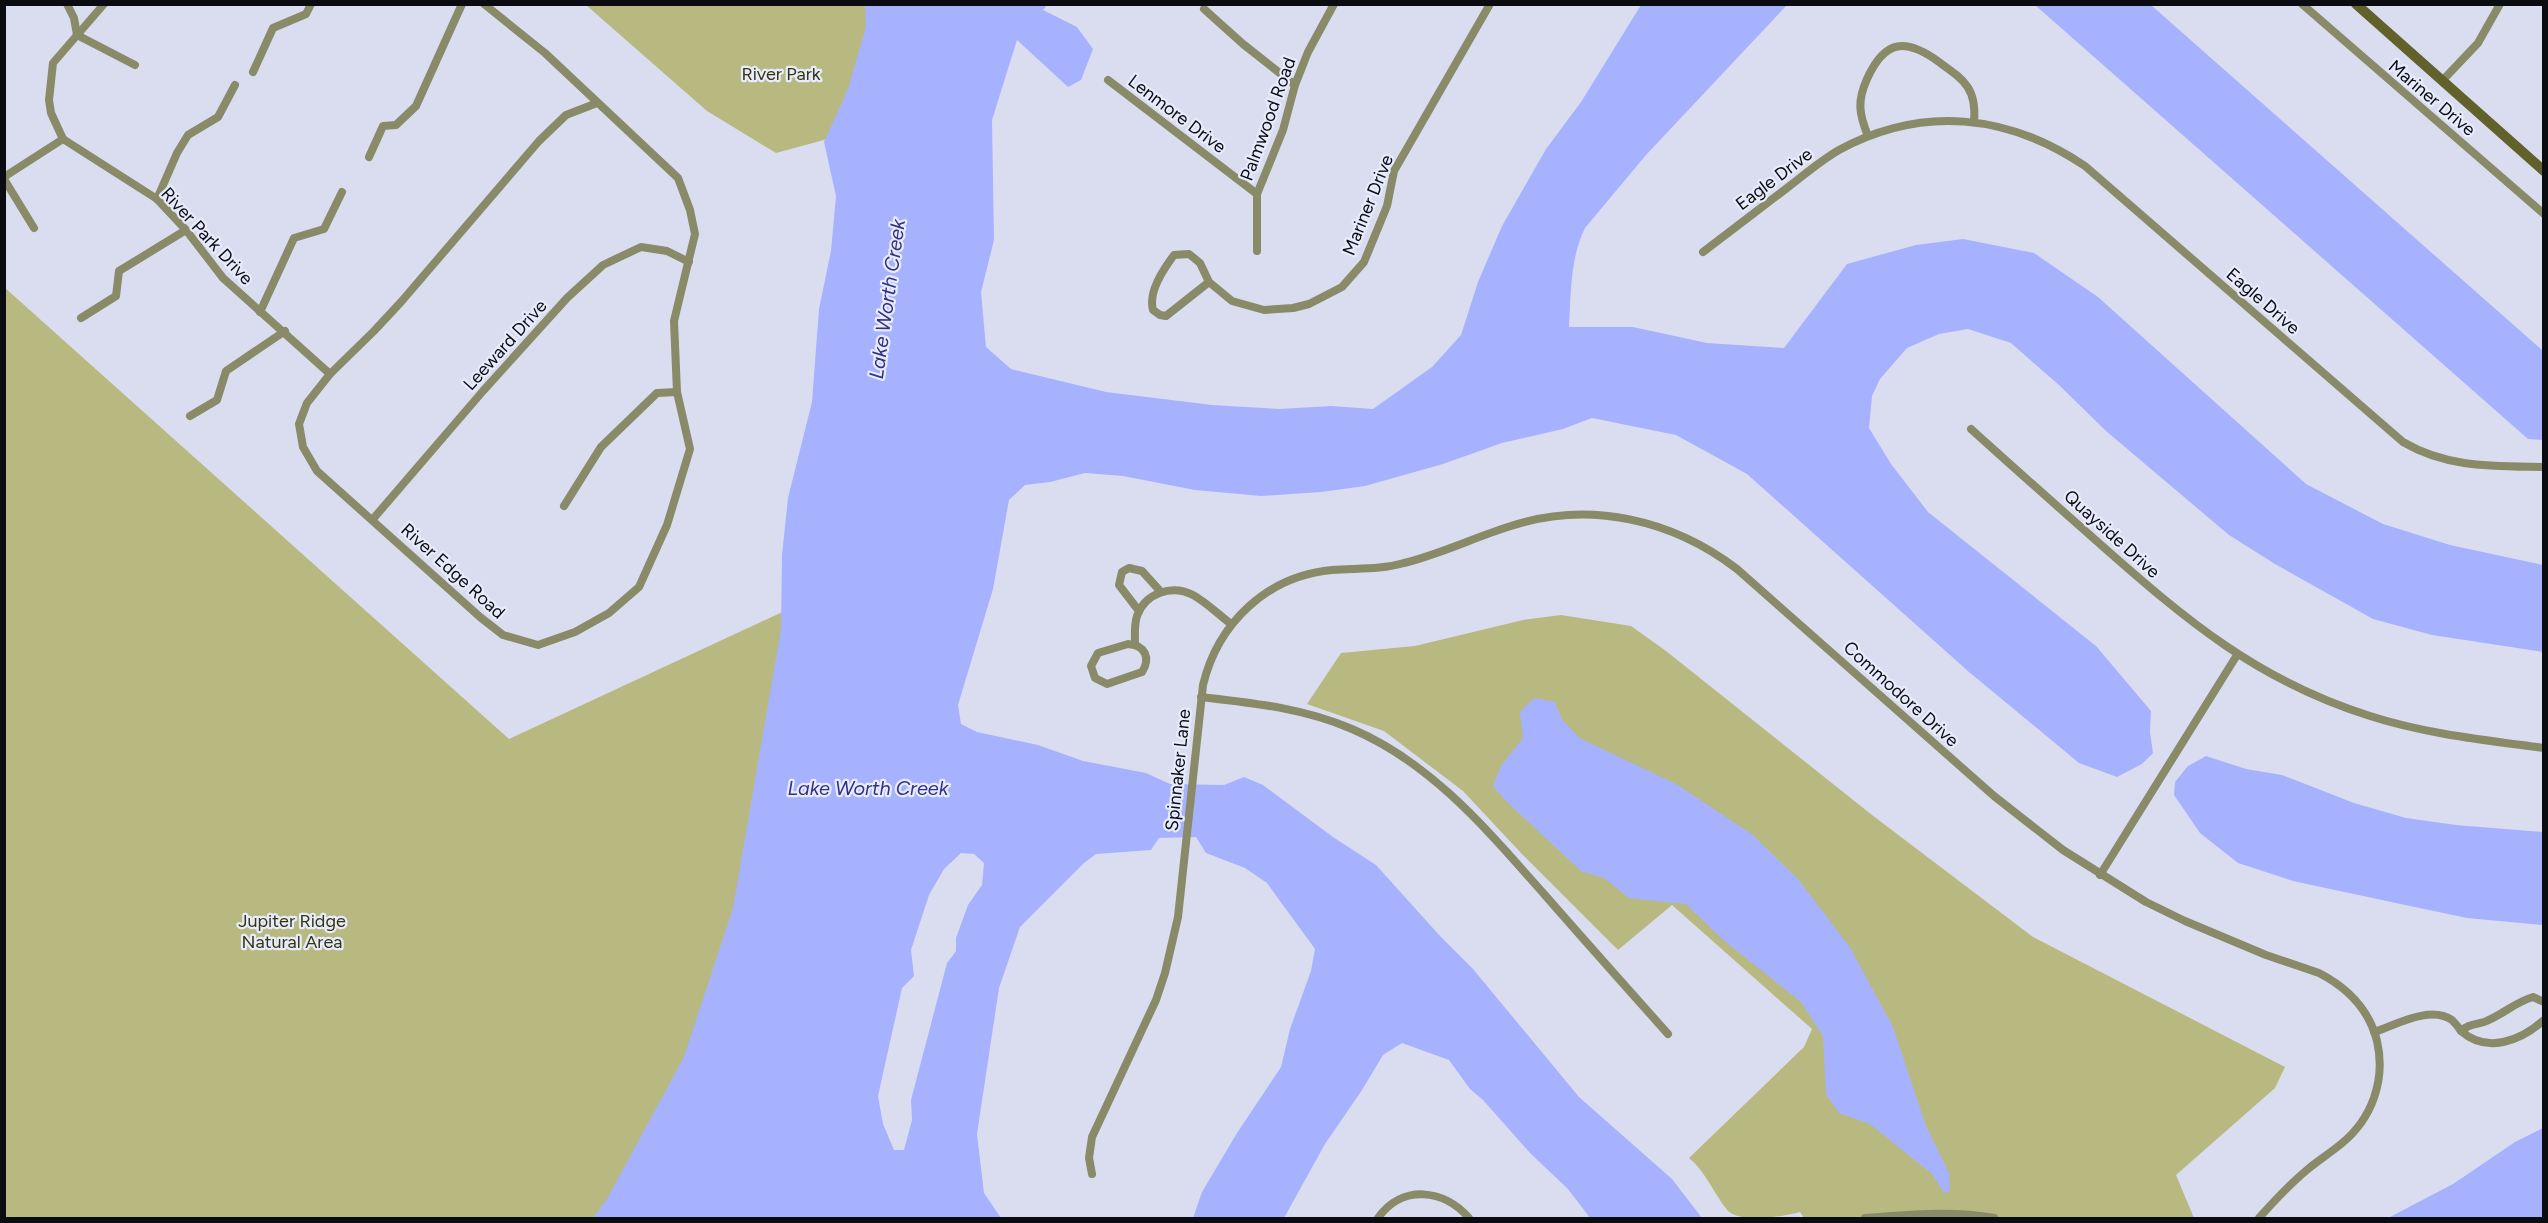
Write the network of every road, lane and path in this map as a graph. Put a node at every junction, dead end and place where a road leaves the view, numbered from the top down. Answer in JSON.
{"nodes":[{"id":1,"x":67,"y":4,"type":"edge"},
{"id":2,"x":104,"y":4,"type":"edge"},
{"id":3,"x":311,"y":4,"type":"edge"},
{"id":4,"x":462,"y":4,"type":"edge"},
{"id":5,"x":484,"y":4,"type":"edge"},
{"id":6,"x":1334,"y":4,"type":"edge"},
{"id":7,"x":1490,"y":4,"type":"edge"},
{"id":8,"x":2302,"y":4,"type":"edge"},
{"id":9,"x":2356,"y":4,"type":"edge"},
{"id":10,"x":2500,"y":4,"type":"edge"},
{"id":11,"x":1204,"y":9,"type":"dead end"},
{"id":12,"x":77,"y":35,"type":"junction"},
{"id":13,"x":135,"y":65,"type":"dead end"},
{"id":14,"x":253,"y":72,"type":"dead end"},
{"id":15,"x":1108,"y":80,"type":"dead end"},
{"id":16,"x":2442,"y":81,"type":"junction"},
{"id":17,"x":235,"y":85,"type":"dead end"},
{"id":18,"x":1295,"y":85,"type":"junction"},
{"id":19,"x":597,"y":103,"type":"junction"},
{"id":20,"x":1974,"y":122,"type":"junction"},
{"id":21,"x":1868,"y":136,"type":"junction"},
{"id":22,"x":63,"y":139,"type":"junction"},
{"id":23,"x":369,"y":157,"type":"dead end"},
{"id":24,"x":2544,"y":171,"type":"edge"},
{"id":25,"x":4,"y":178,"type":"edge"},
{"id":26,"x":342,"y":192,"type":"dead end"},
{"id":27,"x":1257,"y":194,"type":"junction"},
{"id":28,"x":157,"y":199,"type":"junction"},
{"id":29,"x":2544,"y":214,"type":"edge"},
{"id":30,"x":34,"y":228,"type":"dead end"},
{"id":31,"x":186,"y":230,"type":"junction"},
{"id":32,"x":1257,"y":251,"type":"dead end"},
{"id":33,"x":1703,"y":252,"type":"dead end"},
{"id":34,"x":689,"y":262,"type":"junction"},
{"id":35,"x":1209,"y":282,"type":"junction"},
{"id":36,"x":260,"y":312,"type":"junction"},
{"id":37,"x":81,"y":318,"type":"dead end"},
{"id":38,"x":285,"y":331,"type":"junction"},
{"id":39,"x":330,"y":374,"type":"junction"},
{"id":40,"x":677,"y":392,"type":"junction"},
{"id":41,"x":190,"y":416,"type":"dead end"},
{"id":42,"x":1971,"y":429,"type":"dead end"},
{"id":43,"x":2544,"y":467,"type":"edge"},
{"id":44,"x":564,"y":507,"type":"dead end"},
{"id":45,"x":373,"y":519,"type":"junction"},
{"id":46,"x":1161,"y":592,"type":"junction"},
{"id":47,"x":1139,"y":611,"type":"junction"},
{"id":48,"x":1231,"y":624,"type":"junction"},
{"id":49,"x":1135,"y":644,"type":"junction"},
{"id":50,"x":2237,"y":655,"type":"junction"},
{"id":51,"x":1201,"y":697,"type":"junction"},
{"id":52,"x":2544,"y":748,"type":"edge"},
{"id":53,"x":2100,"y":874,"type":"junction"},
{"id":54,"x":2544,"y":1002,"type":"edge"},
{"id":55,"x":2544,"y":1020,"type":"edge"},
{"id":56,"x":2461,"y":1031,"type":"junction"},
{"id":57,"x":2374,"y":1032,"type":"junction"},
{"id":58,"x":1668,"y":1034,"type":"dead end"},
{"id":59,"x":1092,"y":1174,"type":"dead end"},
{"id":60,"x":1378,"y":1218,"type":"edge"},
{"id":61,"x":1469,"y":1218,"type":"edge"},
{"id":62,"x":1865,"y":1218,"type":"edge"},
{"id":63,"x":1994,"y":1218,"type":"edge"},
{"id":64,"x":2259,"y":1218,"type":"edge"}],
"edges":[{"from":1,"to":12,"type":"street"},
{"from":2,"to":12,"type":"street"},
{"from":3,"to":14,"type":"street"},
{"from":4,"to":23,"type":"street"},
{"from":5,"to":19,"type":"street","name":"River Edge Road"},
{"from":6,"to":18,"type":"street","name":"Palmwood Road"},
{"from":7,"to":35,"type":"street","name":"Mariner Drive"},
{"from":8,"to":29,"type":"street","name":"Mariner Drive"},
{"from":9,"to":16,"type":"street"},
{"from":10,"to":16,"type":"street"},
{"from":11,"to":18,"type":"street"},
{"from":12,"to":13,"type":"street"},
{"from":12,"to":22,"type":"street"},
{"from":15,"to":27,"type":"street","name":"Lenmore Drive"},
{"from":16,"to":24,"type":"street"},
{"from":17,"to":28,"type":"street"},
{"from":18,"to":27,"type":"street","name":"Palmwood Road"},
{"from":19,"to":34,"type":"street","name":"River Edge Road"},
{"from":19,"to":39,"type":"street","name":"River Edge Road"},
{"from":20,"to":21,"type":"street","name":"Eagle Drive"},
{"from":20,"to":21,"type":"street"},
{"from":20,"to":43,"type":"street","name":"Eagle Drive"},
{"from":21,"to":33,"type":"street","name":"Eagle Drive"},
{"from":22,"to":25,"type":"street"},
{"from":22,"to":28,"type":"street","name":"River Park Drive"},
{"from":25,"to":30,"type":"street"},
{"from":26,"to":36,"type":"street"},
{"from":27,"to":32,"type":"street","name":"Palmwood Road"},
{"from":28,"to":31,"type":"street","name":"River Park Drive"},
{"from":31,"to":36,"type":"street","name":"River Park Drive"},
{"from":31,"to":37,"type":"street"},
{"from":34,"to":40,"type":"street","name":"River Edge Road"},
{"from":34,"to":45,"type":"street","name":"Leeward Drive"},
{"from":35,"to":35,"type":"street","name":"Mariner Drive"},
{"from":36,"to":38,"type":"street","name":"River Park Drive"},
{"from":38,"to":39,"type":"street","name":"River Park Drive"},
{"from":38,"to":41,"type":"street"},
{"from":39,"to":45,"type":"street","name":"River Edge Road"},
{"from":40,"to":44,"type":"street"},
{"from":40,"to":45,"type":"street","name":"River Edge Road"},
{"from":42,"to":50,"type":"street","name":"Quayside Drive"},
{"from":46,"to":47,"type":"street"},
{"from":46,"to":47,"type":"street"},
{"from":46,"to":48,"type":"street"},
{"from":47,"to":49,"type":"street"},
{"from":48,"to":51,"type":"street","name":"Commodore Drive"},
{"from":48,"to":53,"type":"street","name":"Commodore Drive"},
{"from":49,"to":49,"type":"street"},
{"from":50,"to":52,"type":"street","name":"Quayside Drive"},
{"from":50,"to":53,"type":"street"},
{"from":51,"to":58,"type":"street","name":"Spinnaker Lane"},
{"from":51,"to":59,"type":"street","name":"Spinnaker Lane"},
{"from":53,"to":57,"type":"street","name":"Commodore Drive"},
{"from":54,"to":56,"type":"street"},
{"from":55,"to":56,"type":"street"},
{"from":56,"to":57,"type":"street"},
{"from":57,"to":64,"type":"street","name":"Commodore Drive"},
{"from":60,"to":61,"type":"street"},
{"from":62,"to":63,"type":"street"}]}
